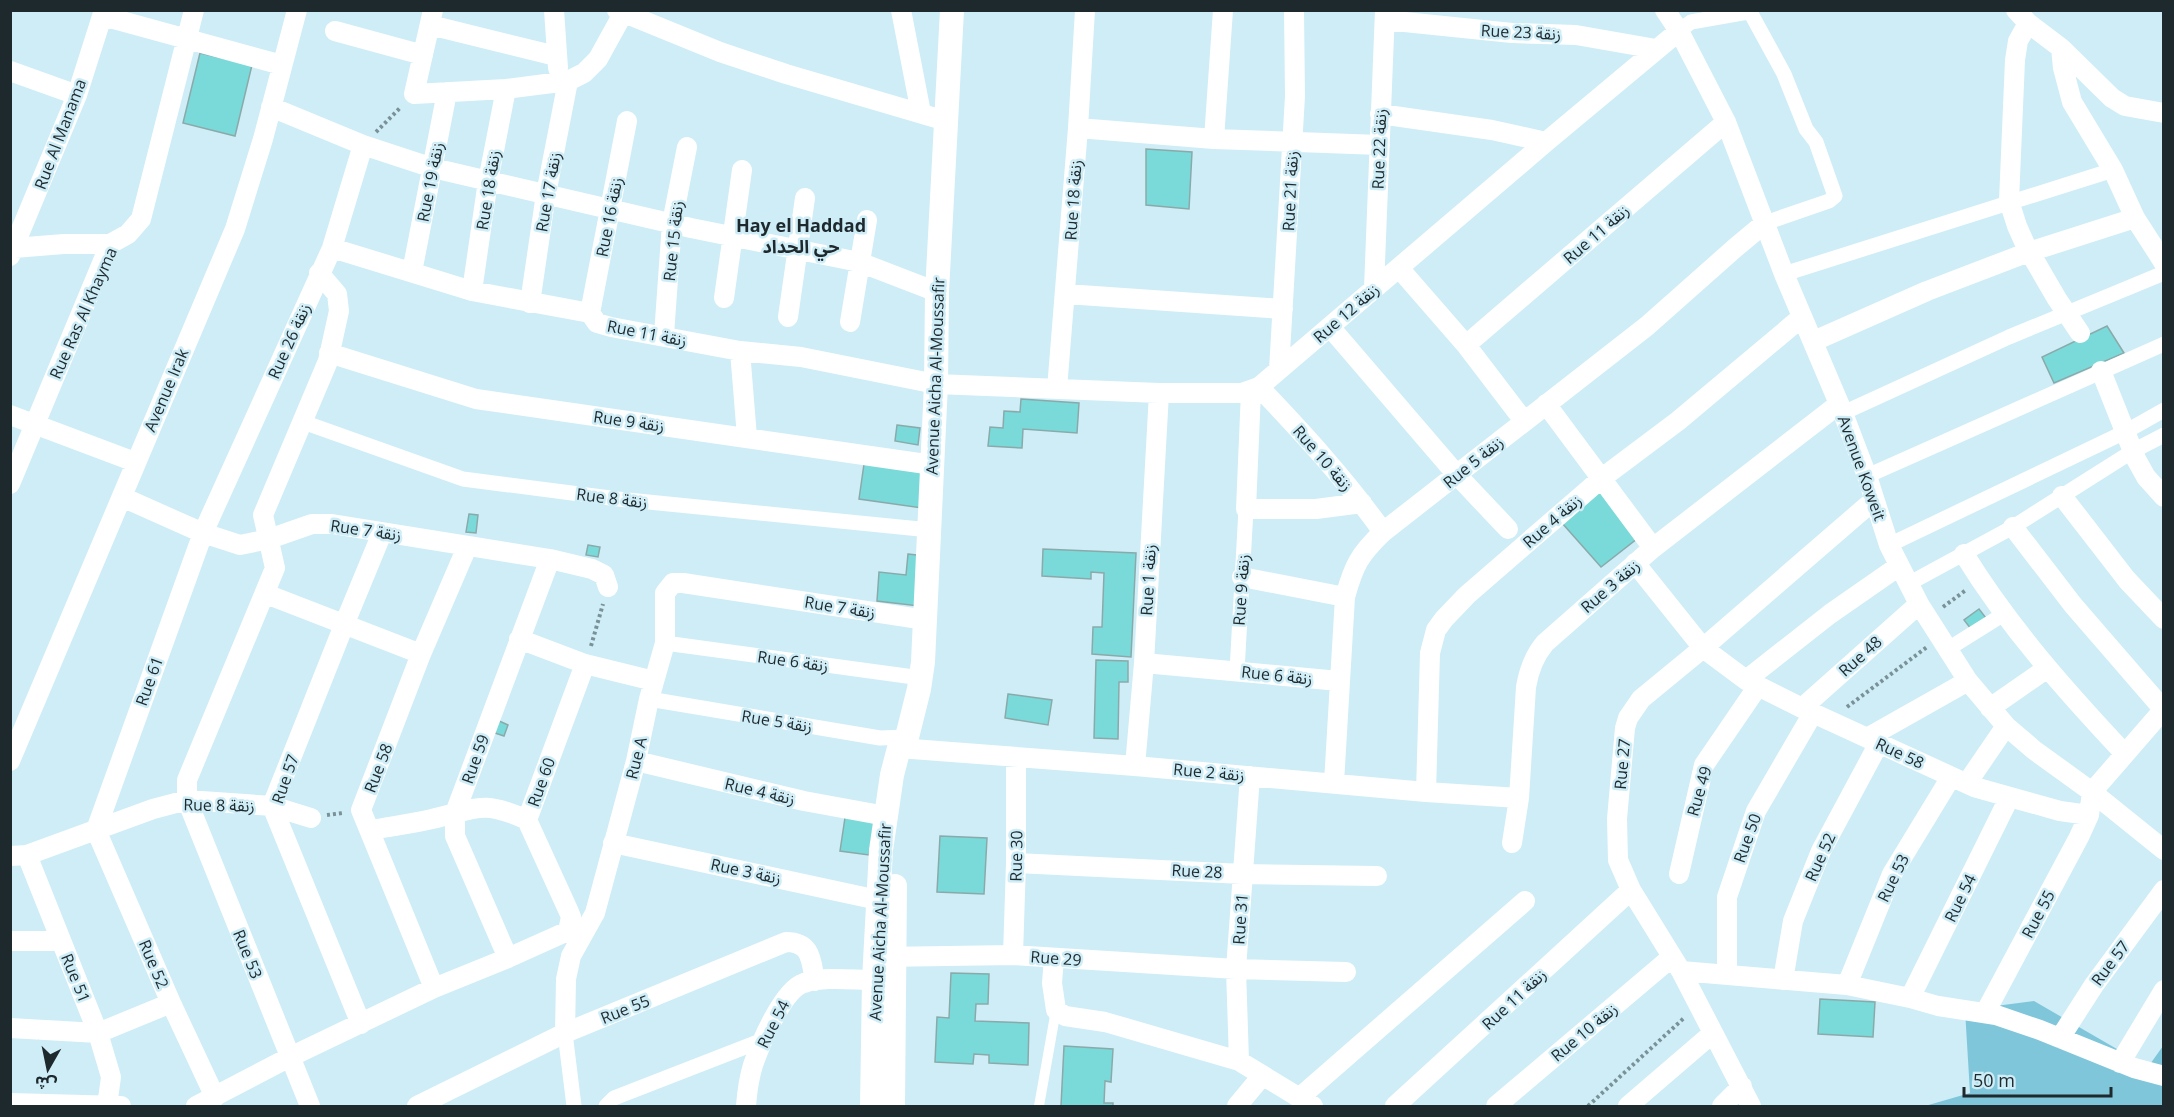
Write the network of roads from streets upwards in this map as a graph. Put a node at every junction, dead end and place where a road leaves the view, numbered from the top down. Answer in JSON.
{"nodes":[{"id":1,"x":194,"y":10,"type":"edge"},
{"id":2,"x":297,"y":10,"type":"edge"},
{"id":3,"x":554,"y":10,"type":"edge"},
{"id":4,"x":901,"y":10,"type":"edge"},
{"id":5,"x":952,"y":10,"type":"edge"},
{"id":6,"x":1085,"y":10,"type":"edge"},
{"id":7,"x":1223,"y":10,"type":"edge"},
{"id":8,"x":1294,"y":10,"type":"edge"},
{"id":9,"x":1665,"y":10,"type":"edge"},
{"id":10,"x":622,"y":11,"type":"edge"},
{"id":11,"x":1749,"y":11,"type":"edge"},
{"id":12,"x":104,"y":13,"type":"edge"},
{"id":13,"x":1385,"y":15,"type":"edge"},
{"id":14,"x":2022,"y":17,"type":"edge"},
{"id":15,"x":431,"y":18,"type":"edge"},
{"id":16,"x":1688,"y":21,"type":"edge"},
{"id":17,"x":335,"y":31,"type":"dead end"},
{"id":18,"x":186,"y":40,"type":"junction"},
{"id":19,"x":2061,"y":48,"type":"junction"},
{"id":20,"x":1656,"y":49,"type":"junction"},
{"id":21,"x":423,"y":55,"type":"junction"},
{"id":22,"x":556,"y":56,"type":"junction"},
{"id":23,"x":282,"y":65,"type":"junction"},
{"id":24,"x":10,"y":71,"type":"edge"},
{"id":25,"x":564,"y":82,"type":"junction"},
{"id":26,"x":506,"y":89,"type":"junction"},
{"id":27,"x":447,"y":92,"type":"junction"},
{"id":28,"x":77,"y":95,"type":"junction"},
{"id":29,"x":271,"y":107,"type":"junction"},
{"id":30,"x":921,"y":113,"type":"junction"},
{"id":31,"x":2163,"y":113,"type":"edge"},
{"id":32,"x":1380,"y":114,"type":"junction"},
{"id":33,"x":627,"y":121,"type":"dead end"},
{"id":34,"x":946,"y":121,"type":"junction"},
{"id":35,"x":1726,"y":122,"type":"junction"},
{"id":36,"x":1078,"y":128,"type":"junction"},
{"id":37,"x":1214,"y":139,"type":"junction"},
{"id":38,"x":1293,"y":141,"type":"junction"},
{"id":39,"x":1546,"y":142,"type":"junction"},
{"id":40,"x":363,"y":145,"type":"junction"},
{"id":41,"x":1380,"y":145,"type":"junction"},
{"id":42,"x":687,"y":147,"type":"dead end"},
{"id":43,"x":434,"y":168,"type":"junction"},
{"id":44,"x":742,"y":170,"type":"dead end"},
{"id":45,"x":2113,"y":170,"type":"junction"},
{"id":46,"x":488,"y":181,"type":"junction"},
{"id":47,"x":546,"y":194,"type":"junction"},
{"id":48,"x":805,"y":198,"type":"dead end"},
{"id":49,"x":2010,"y":201,"type":"junction"},
{"id":50,"x":610,"y":210,"type":"junction"},
{"id":51,"x":2135,"y":218,"type":"junction"},
{"id":52,"x":867,"y":220,"type":"dead end"},
{"id":53,"x":672,"y":223,"type":"junction"},
{"id":54,"x":1765,"y":223,"type":"junction"},
{"id":55,"x":732,"y":237,"type":"junction"},
{"id":56,"x":110,"y":244,"type":"junction"},
{"id":57,"x":332,"y":248,"type":"junction"},
{"id":58,"x":797,"y":249,"type":"junction"},
{"id":59,"x":12,"y":252,"type":"edge"},
{"id":60,"x":2029,"y":252,"type":"junction"},
{"id":61,"x":859,"y":262,"type":"junction"},
{"id":62,"x":2163,"y":263,"type":"edge"},
{"id":63,"x":1400,"y":268,"type":"junction"},
{"id":64,"x":412,"y":272,"type":"junction"},
{"id":65,"x":319,"y":273,"type":"junction"},
{"id":66,"x":2163,"y":273,"type":"edge"},
{"id":67,"x":1784,"y":274,"type":"junction"},
{"id":68,"x":1374,"y":288,"type":"junction"},
{"id":69,"x":472,"y":291,"type":"junction"},
{"id":70,"x":937,"y":292,"type":"junction"},
{"id":71,"x":1066,"y":294,"type":"junction"},
{"id":72,"x":724,"y":298,"type":"dead end"},
{"id":73,"x":530,"y":303,"type":"junction"},
{"id":74,"x":1283,"y":309,"type":"junction"},
{"id":75,"x":590,"y":313,"type":"junction"},
{"id":76,"x":2068,"y":313,"type":"junction"},
{"id":77,"x":788,"y":317,"type":"dead end"},
{"id":78,"x":1802,"y":317,"type":"junction"},
{"id":79,"x":850,"y":322,"type":"dead end"},
{"id":80,"x":1330,"y":327,"type":"junction"},
{"id":81,"x":2080,"y":333,"type":"dead end"},
{"id":82,"x":664,"y":335,"type":"junction"},
{"id":83,"x":1814,"y":341,"type":"junction"},
{"id":84,"x":2163,"y":344,"type":"edge"},
{"id":85,"x":1466,"y":345,"type":"junction"},
{"id":86,"x":740,"y":351,"type":"junction"},
{"id":87,"x":329,"y":353,"type":"junction"},
{"id":88,"x":1279,"y":370,"type":"junction"},
{"id":89,"x":2101,"y":371,"type":"junction"},
{"id":90,"x":936,"y":384,"type":"junction"},
{"id":91,"x":1057,"y":389,"type":"junction"},
{"id":92,"x":1255,"y":389,"type":"junction"},
{"id":93,"x":1159,"y":393,"type":"junction"},
{"id":94,"x":1546,"y":404,"type":"junction"},
{"id":95,"x":1841,"y":408,"type":"junction"},
{"id":96,"x":2163,"y":410,"type":"edge"},
{"id":97,"x":10,"y":415,"type":"edge"},
{"id":98,"x":1524,"y":421,"type":"junction"},
{"id":99,"x":303,"y":422,"type":"junction"},
{"id":100,"x":35,"y":424,"type":"junction"},
{"id":101,"x":2126,"y":432,"type":"junction"},
{"id":102,"x":2163,"y":435,"type":"edge"},
{"id":103,"x":747,"y":437,"type":"junction"},
{"id":104,"x":2133,"y":452,"type":"junction"},
{"id":105,"x":135,"y":462,"type":"junction"},
{"id":106,"x":933,"y":465,"type":"junction"},
{"id":107,"x":1457,"y":475,"type":"junction"},
{"id":108,"x":1867,"y":476,"type":"junction"},
{"id":109,"x":1602,"y":478,"type":"junction"},
{"id":110,"x":10,"y":484,"type":"edge"},
{"id":111,"x":2062,"y":496,"type":"junction"},
{"id":112,"x":122,"y":497,"type":"junction"},
{"id":113,"x":2163,"y":497,"type":"edge"},
{"id":114,"x":1874,"y":500,"type":"junction"},
{"id":115,"x":1362,"y":503,"type":"junction"},
{"id":116,"x":1246,"y":509,"type":"junction"},
{"id":117,"x":2013,"y":527,"type":"junction"},
{"id":118,"x":1508,"y":529,"type":"dead end"},
{"id":119,"x":930,"y":530,"type":"junction"},
{"id":120,"x":1383,"y":532,"type":"junction"},
{"id":121,"x":203,"y":533,"type":"junction"},
{"id":122,"x":382,"y":533,"type":"junction"},
{"id":123,"x":269,"y":539,"type":"junction"},
{"id":124,"x":1889,"y":545,"type":"junction"},
{"id":125,"x":467,"y":547,"type":"junction"},
{"id":126,"x":1653,"y":548,"type":"junction"},
{"id":127,"x":1964,"y":554,"type":"junction"},
{"id":128,"x":550,"y":559,"type":"junction"},
{"id":129,"x":1635,"y":563,"type":"junction"},
{"id":130,"x":1899,"y":566,"type":"junction"},
{"id":131,"x":1242,"y":577,"type":"junction"},
{"id":132,"x":682,"y":583,"type":"joint"},
{"id":133,"x":1908,"y":584,"type":"junction"},
{"id":134,"x":608,"y":587,"type":"road end"},
{"id":135,"x":266,"y":594,"type":"junction"},
{"id":136,"x":1345,"y":597,"type":"junction"},
{"id":137,"x":1924,"y":611,"type":"junction"},
{"id":138,"x":2004,"y":614,"type":"junction"},
{"id":139,"x":2163,"y":619,"type":"edge"},
{"id":140,"x":926,"y":620,"type":"junction"},
{"id":141,"x":344,"y":625,"type":"junction"},
{"id":142,"x":519,"y":639,"type":"junction"},
{"id":143,"x":665,"y":643,"type":"junction"},
{"id":144,"x":1944,"y":643,"type":"junction"},
{"id":145,"x":1703,"y":648,"type":"junction"},
{"id":146,"x":422,"y":654,"type":"junction"},
{"id":147,"x":1144,"y":663,"type":"junction"},
{"id":148,"x":585,"y":664,"type":"junction"},
{"id":149,"x":2046,"y":669,"type":"junction"},
{"id":150,"x":1237,"y":671,"type":"junction"},
{"id":151,"x":921,"y":678,"type":"junction"},
{"id":152,"x":1339,"y":681,"type":"junction"},
{"id":153,"x":1968,"y":681,"type":"junction"},
{"id":154,"x":1752,"y":683,"type":"junction"},
{"id":155,"x":651,"y":690,"type":"junction"},
{"id":156,"x":1990,"y":708,"type":"junction"},
{"id":157,"x":2163,"y":709,"type":"edge"},
{"id":158,"x":1815,"y":714,"type":"junction"},
{"id":159,"x":2006,"y":726,"type":"junction"},
{"id":160,"x":1873,"y":741,"type":"junction"},
{"id":161,"x":904,"y":744,"type":"junction"},
{"id":162,"x":2124,"y":753,"type":"junction"},
{"id":163,"x":1016,"y":757,"type":"junction"},
{"id":164,"x":10,"y":761,"type":"edge"},
{"id":165,"x":636,"y":761,"type":"junction"},
{"id":166,"x":1135,"y":766,"type":"junction"},
{"id":167,"x":1250,"y":776,"type":"junction"},
{"id":168,"x":1959,"y":780,"type":"junction"},
{"id":169,"x":1334,"y":783,"type":"junction"},
{"id":170,"x":1426,"y":792,"type":"junction"},
{"id":171,"x":2092,"y":792,"type":"junction"},
{"id":172,"x":1519,"y":798,"type":"junction"},
{"id":173,"x":2009,"y":798,"type":"junction"},
{"id":174,"x":187,"y":801,"type":"junction"},
{"id":175,"x":272,"y":807,"type":"junction"},
{"id":176,"x":455,"y":813,"type":"junction"},
{"id":177,"x":2089,"y":815,"type":"junction"},
{"id":178,"x":886,"y":816,"type":"junction"},
{"id":179,"x":311,"y":818,"type":"road end"},
{"id":180,"x":527,"y":820,"type":"junction"},
{"id":181,"x":96,"y":830,"type":"junction"},
{"id":182,"x":371,"y":830,"type":"junction"},
{"id":183,"x":613,"y":843,"type":"junction"},
{"id":184,"x":1512,"y":843,"type":"dead end"},
{"id":185,"x":2163,"y":850,"type":"edge"},
{"id":186,"x":19,"y":856,"type":"edge"},
{"id":187,"x":1016,"y":863,"type":"junction"},
{"id":188,"x":1243,"y":874,"type":"junction"},
{"id":189,"x":1680,"y":874,"type":"dead end"},
{"id":190,"x":1377,"y":876,"type":"dead end"},
{"id":191,"x":1631,"y":890,"type":"junction"},
{"id":192,"x":2163,"y":890,"type":"edge"},
{"id":193,"x":878,"y":900,"type":"junction"},
{"id":194,"x":1525,"y":901,"type":"dead end"},
{"id":195,"x":575,"y":936,"type":"junction"},
{"id":196,"x":10,"y":941,"type":"edge"},
{"id":197,"x":61,"y":941,"type":"junction"},
{"id":198,"x":1013,"y":956,"type":"junction"},
{"id":199,"x":508,"y":958,"type":"junction"},
{"id":200,"x":1054,"y":958,"type":"junction"},
{"id":201,"x":1676,"y":964,"type":"junction"},
{"id":202,"x":881,"y":965,"type":"junction"},
{"id":203,"x":1236,"y":969,"type":"junction"},
{"id":204,"x":1346,"y":972,"type":"dead end"},
{"id":205,"x":1727,"y":975,"type":"junction"},
{"id":206,"x":1783,"y":980,"type":"junction"},
{"id":207,"x":815,"y":981,"type":"junction"},
{"id":208,"x":1847,"y":985,"type":"junction"},
{"id":209,"x":434,"y":988,"type":"junction"},
{"id":210,"x":2163,"y":990,"type":"edge"},
{"id":211,"x":1910,"y":998,"type":"junction"},
{"id":212,"x":171,"y":1003,"type":"junction"},
{"id":213,"x":1985,"y":1013,"type":"junction"},
{"id":214,"x":360,"y":1024,"type":"junction"},
{"id":215,"x":10,"y":1028,"type":"edge"},
{"id":216,"x":98,"y":1033,"type":"junction"},
{"id":217,"x":565,"y":1033,"type":"junction"},
{"id":218,"x":1713,"y":1033,"type":"junction"},
{"id":219,"x":2060,"y":1038,"type":"junction"},
{"id":220,"x":763,"y":1041,"type":"junction"},
{"id":221,"x":290,"y":1057,"type":"junction"},
{"id":222,"x":1239,"y":1061,"type":"junction"},
{"id":223,"x":2120,"y":1063,"type":"junction"},
{"id":224,"x":1262,"y":1076,"type":"junction"},
{"id":225,"x":2163,"y":1076,"type":"edge"},
{"id":226,"x":1742,"y":1086,"type":"junction"},
{"id":227,"x":215,"y":1097,"type":"junction"},
{"id":228,"x":1306,"y":1102,"type":"edge"},
{"id":229,"x":10,"y":1103,"type":"edge"},
{"id":230,"x":112,"y":1106,"type":"edge"},
{"id":231,"x":196,"y":1107,"type":"edge"},
{"id":232,"x":310,"y":1107,"type":"edge"},
{"id":233,"x":417,"y":1107,"type":"edge"},
{"id":234,"x":574,"y":1107,"type":"edge"},
{"id":235,"x":606,"y":1107,"type":"edge"},
{"id":236,"x":746,"y":1107,"type":"edge"},
{"id":237,"x":872,"y":1107,"type":"edge"},
{"id":238,"x":893,"y":1107,"type":"edge"},
{"id":239,"x":1237,"y":1107,"type":"edge"},
{"id":240,"x":1395,"y":1107,"type":"edge"},
{"id":241,"x":1496,"y":1107,"type":"edge"},
{"id":242,"x":1628,"y":1107,"type":"edge"},
{"id":243,"x":1722,"y":1107,"type":"edge"},
{"id":244,"x":1751,"y":1107,"type":"edge"}],
"edges":[{"from":1,"to":18,"type":"street","name":"Rue Ras Al Khayma"},
{"from":2,"to":23,"type":"street","name":"Avenue Irak"},
{"from":3,"to":22,"type":"street","name":"Rue 17 زنقة"},
{"from":4,"to":30,"type":"street"},
{"from":5,"to":34,"type":"street","name":"Avenue Aicha Al-Moussafir"},
{"from":6,"to":36,"type":"street","name":"Rue 18 زنقة"},
{"from":7,"to":37,"type":"street"},
{"from":8,"to":38,"type":"street","name":"Rue 21 زنقة"},
{"from":9,"to":16,"type":"street","name":"Avenue Koweit"},
{"from":10,"to":25,"type":"street"},
{"from":10,"to":30,"type":"street"},
{"from":11,"to":16,"type":"street"},
{"from":11,"to":54,"type":"street"},
{"from":12,"to":18,"type":"street"},
{"from":12,"to":28,"type":"street","name":"Rue Al Manama"},
{"from":13,"to":20,"type":"street","name":"Rue 23 زنقة"},
{"from":13,"to":32,"type":"street","name":"Rue 22 زنقة"},
{"from":14,"to":19,"type":"street"},
{"from":14,"to":49,"type":"street"},
{"from":15,"to":21,"type":"street"},
{"from":15,"to":22,"type":"street"},
{"from":16,"to":20,"type":"street","name":"Rue 12 زنقة"},
{"from":16,"to":35,"type":"street","name":"Avenue Koweit"},
{"from":17,"to":21,"type":"street"},
{"from":18,"to":23,"type":"street"},
{"from":18,"to":56,"type":"street","name":"Rue Ras Al Khayma"},
{"from":19,"to":31,"type":"street"},
{"from":19,"to":45,"type":"street"},
{"from":20,"to":39,"type":"street","name":"Rue 12 زنقة"},
{"from":21,"to":27,"type":"street"},
{"from":22,"to":25,"type":"street","name":"Rue 17 زنقة"},
{"from":23,"to":29,"type":"street","name":"Avenue Irak"},
{"from":24,"to":28,"type":"street"},
{"from":25,"to":26,"type":"street"},
{"from":25,"to":47,"type":"street","name":"Rue 17 زنقة"},
{"from":26,"to":27,"type":"street"},
{"from":26,"to":46,"type":"street","name":"Rue 18 زنقة"},
{"from":27,"to":43,"type":"street","name":"Rue 19 زنقة"},
{"from":28,"to":59,"type":"street","name":"Rue Al Manama"},
{"from":29,"to":40,"type":"street"},
{"from":29,"to":105,"type":"street","name":"Avenue Irak"},
{"from":30,"to":34,"type":"street"},
{"from":32,"to":39,"type":"street"},
{"from":32,"to":41,"type":"street","name":"Rue 22 زنقة"},
{"from":33,"to":50,"type":"street","name":"Rue 16 زنقة"},
{"from":34,"to":70,"type":"street","name":"Avenue Aicha Al-Moussafir"},
{"from":35,"to":54,"type":"street","name":"Avenue Koweit"},
{"from":35,"to":85,"type":"street","name":"Rue 11 زنقة"},
{"from":36,"to":37,"type":"street"},
{"from":36,"to":71,"type":"street","name":"Rue 18 زنقة"},
{"from":37,"to":38,"type":"street"},
{"from":38,"to":41,"type":"street"},
{"from":38,"to":74,"type":"street","name":"Rue 21 زنقة"},
{"from":39,"to":63,"type":"street","name":"Rue 12 زنقة"},
{"from":40,"to":43,"type":"street"},
{"from":40,"to":57,"type":"street","name":"Rue 26 زنقة"},
{"from":41,"to":68,"type":"street","name":"Rue 22 زنقة"},
{"from":42,"to":53,"type":"street","name":"Rue 15 زنقة"},
{"from":43,"to":46,"type":"street"},
{"from":43,"to":64,"type":"street","name":"Rue 19 زنقة"},
{"from":44,"to":55,"type":"street"},
{"from":45,"to":49,"type":"street"},
{"from":45,"to":51,"type":"street"},
{"from":46,"to":47,"type":"street"},
{"from":46,"to":69,"type":"street","name":"Rue 18 زنقة"},
{"from":47,"to":50,"type":"street"},
{"from":47,"to":73,"type":"street","name":"Rue 17 زنقة"},
{"from":48,"to":58,"type":"street"},
{"from":49,"to":60,"type":"street"},
{"from":49,"to":67,"type":"street"},
{"from":50,"to":53,"type":"street"},
{"from":50,"to":75,"type":"street","name":"Rue 16 زنقة"},
{"from":51,"to":60,"type":"street"},
{"from":51,"to":62,"type":"street"},
{"from":52,"to":61,"type":"street"},
{"from":53,"to":55,"type":"street"},
{"from":53,"to":82,"type":"street","name":"Rue 15 زنقة"},
{"from":54,"to":67,"type":"street","name":"Avenue Koweit"},
{"from":54,"to":94,"type":"street","name":"Rue 5 زنقة"},
{"from":55,"to":58,"type":"street"},
{"from":55,"to":72,"type":"street"},
{"from":56,"to":59,"type":"street"},
{"from":56,"to":100,"type":"street","name":"Rue Ras Al Khayma"},
{"from":57,"to":64,"type":"street","name":"Rue 11 زنقة"},
{"from":57,"to":65,"type":"street","name":"Rue 26 زنقة"},
{"from":58,"to":61,"type":"street"},
{"from":58,"to":77,"type":"street"},
{"from":60,"to":76,"type":"street"},
{"from":60,"to":83,"type":"street"},
{"from":61,"to":70,"type":"street"},
{"from":61,"to":79,"type":"street"},
{"from":63,"to":68,"type":"street","name":"Rue 12 زنقة"},
{"from":63,"to":85,"type":"street"},
{"from":64,"to":69,"type":"street","name":"Rue 11 زنقة"},
{"from":65,"to":87,"type":"street"},
{"from":65,"to":121,"type":"street","name":"Rue 26 زنقة"},
{"from":66,"to":76,"type":"street"},
{"from":67,"to":78,"type":"street","name":"Avenue Koweit"},
{"from":68,"to":80,"type":"street","name":"Rue 12 زنقة"},
{"from":69,"to":73,"type":"street","name":"Rue 11 زنقة"},
{"from":70,"to":90,"type":"street","name":"Avenue Aicha Al-Moussafir"},
{"from":71,"to":74,"type":"street"},
{"from":71,"to":91,"type":"street","name":"Rue 18 زنقة"},
{"from":73,"to":75,"type":"street","name":"Rue 11 زنقة"},
{"from":74,"to":88,"type":"street","name":"Rue 21 زنقة"},
{"from":75,"to":82,"type":"street","name":"Rue 11 زنقة"},
{"from":76,"to":81,"type":"street"},
{"from":76,"to":95,"type":"street"},
{"from":78,"to":83,"type":"street","name":"Avenue Koweit"},
{"from":78,"to":109,"type":"street","name":"Rue 4 زنقة"},
{"from":80,"to":88,"type":"street","name":"Rue 12 زنقة"},
{"from":80,"to":107,"type":"street"},
{"from":82,"to":86,"type":"street","name":"Rue 11 زنقة"},
{"from":83,"to":95,"type":"street","name":"Avenue Koweit"},
{"from":84,"to":89,"type":"street"},
{"from":85,"to":98,"type":"street"},
{"from":86,"to":90,"type":"street","name":"Rue 11 زنقة"},
{"from":86,"to":103,"type":"street"},
{"from":87,"to":99,"type":"street"},
{"from":87,"to":103,"type":"street","name":"Rue 9 زنقة"},
{"from":88,"to":92,"type":"street","name":"Rue 12 زنقة"},
{"from":89,"to":101,"type":"street"},
{"from":89,"to":108,"type":"street"},
{"from":90,"to":91,"type":"street"},
{"from":90,"to":106,"type":"street","name":"Avenue Aicha Al-Moussafir"},
{"from":91,"to":93,"type":"street"},
{"from":92,"to":93,"type":"street"},
{"from":92,"to":115,"type":"street","name":"Rue 10 زنقة"},
{"from":92,"to":116,"type":"street"},
{"from":93,"to":147,"type":"street","name":"Rue 1 زنقة"},
{"from":94,"to":98,"type":"street","name":"Rue 5 زنقة"},
{"from":94,"to":109,"type":"street"},
{"from":95,"to":108,"type":"street","name":"Avenue Koweit"},
{"from":95,"to":126,"type":"street","name":"Rue 3 زنقة"},
{"from":96,"to":101,"type":"street"},
{"from":97,"to":100,"type":"street"},
{"from":98,"to":107,"type":"street","name":"Rue 5 زنقة"},
{"from":99,"to":119,"type":"street","name":"Rue 8 زنقة"},
{"from":99,"to":123,"type":"street"},
{"from":100,"to":105,"type":"street"},
{"from":100,"to":110,"type":"street","name":"Rue Ras Al Khayma"},
{"from":101,"to":104,"type":"street"},
{"from":101,"to":124,"type":"street"},
{"from":102,"to":104,"type":"street"},
{"from":103,"to":106,"type":"street","name":"Rue 9 زنقة"},
{"from":104,"to":111,"type":"street"},
{"from":104,"to":113,"type":"street"},
{"from":105,"to":112,"type":"street","name":"Avenue Irak"},
{"from":106,"to":119,"type":"street","name":"Avenue Aicha Al-Moussafir"},
{"from":107,"to":118,"type":"street"},
{"from":107,"to":120,"type":"street","name":"Rue 5 زنقة"},
{"from":108,"to":114,"type":"street","name":"Avenue Koweit"},
{"from":109,"to":126,"type":"street"},
{"from":109,"to":170,"type":"street","name":"Rue 4 زنقة"},
{"from":111,"to":117,"type":"street"},
{"from":111,"to":139,"type":"street"},
{"from":112,"to":121,"type":"street","name":"Rue 7 زنقة"},
{"from":112,"to":164,"type":"street","name":"Avenue Irak"},
{"from":114,"to":124,"type":"street","name":"Avenue Koweit"},
{"from":114,"to":145,"type":"street","name":"Rue 27"},
{"from":115,"to":116,"type":"street"},
{"from":115,"to":120,"type":"street","name":"Rue 10 زنقة"},
{"from":116,"to":131,"type":"street","name":"Rue 9 زنقة"},
{"from":117,"to":127,"type":"street"},
{"from":117,"to":157,"type":"street"},
{"from":119,"to":140,"type":"street","name":"Avenue Aicha Al-Moussafir"},
{"from":120,"to":136,"type":"street","name":"Rue 5 زنقة"},
{"from":121,"to":123,"type":"street","name":"Rue 7 زنقة"},
{"from":121,"to":181,"type":"street","name":"Rue 61"},
{"from":122,"to":123,"type":"street","name":"Rue 7 زنقة"},
{"from":122,"to":125,"type":"street","name":"Rue 7 زنقة"},
{"from":122,"to":141,"type":"street","name":"Rue 57"},
{"from":123,"to":135,"type":"street"},
{"from":124,"to":130,"type":"street","name":"Avenue Koweit"},
{"from":125,"to":128,"type":"street","name":"Rue 7 زنقة"},
{"from":125,"to":146,"type":"street","name":"Rue 58"},
{"from":126,"to":129,"type":"street","name":"Rue 3 زنقة"},
{"from":127,"to":133,"type":"street"},
{"from":127,"to":138,"type":"street"},
{"from":128,"to":134,"type":"street","name":"Rue 7 زنقة"},
{"from":128,"to":142,"type":"street","name":"Rue 59"},
{"from":129,"to":145,"type":"street","name":"Rue 58"},
{"from":129,"to":172,"type":"street","name":"Rue 3 زنقة"},
{"from":130,"to":133,"type":"street","name":"Avenue Koweit"},
{"from":130,"to":154,"type":"street","name":"Rue 49"},
{"from":131,"to":136,"type":"street"},
{"from":131,"to":150,"type":"street","name":"Rue 9 زنقة"},
{"from":132,"to":140,"type":"street","name":"Rue 7 زنقة"},
{"from":132,"to":143,"type":"street","name":"Rue A"},
{"from":133,"to":137,"type":"street","name":"Avenue Koweit"},
{"from":135,"to":141,"type":"street"},
{"from":135,"to":174,"type":"street"},
{"from":136,"to":152,"type":"street","name":"Rue 5 زنقة"},
{"from":137,"to":144,"type":"street","name":"Avenue Koweit"},
{"from":137,"to":158,"type":"street","name":"Rue 48"},
{"from":138,"to":144,"type":"street"},
{"from":138,"to":149,"type":"street"},
{"from":140,"to":151,"type":"street","name":"Avenue Aicha Al-Moussafir"},
{"from":141,"to":146,"type":"street"},
{"from":141,"to":175,"type":"street","name":"Rue 57"},
{"from":142,"to":148,"type":"street"},
{"from":142,"to":176,"type":"street","name":"Rue 59"},
{"from":143,"to":151,"type":"street","name":"Rue 6 زنقة"},
{"from":143,"to":155,"type":"street","name":"Rue A"},
{"from":144,"to":153,"type":"street","name":"Avenue Koweit"},
{"from":145,"to":154,"type":"street","name":"Rue 58"},
{"from":145,"to":191,"type":"street","name":"Rue 27"},
{"from":146,"to":182,"type":"street","name":"Rue 58"},
{"from":147,"to":150,"type":"street","name":"Rue 6 زنقة"},
{"from":147,"to":166,"type":"street","name":"Rue 1 زنقة"},
{"from":148,"to":155,"type":"street"},
{"from":148,"to":180,"type":"street","name":"Rue 60"},
{"from":149,"to":156,"type":"street"},
{"from":149,"to":162,"type":"street"},
{"from":150,"to":152,"type":"street","name":"Rue 6 زنقة"},
{"from":151,"to":161,"type":"street","name":"Avenue Aicha Al-Moussafir"},
{"from":152,"to":169,"type":"street","name":"Rue 5 زنقة"},
{"from":153,"to":156,"type":"street","name":"Avenue Koweit"},
{"from":153,"to":160,"type":"street"},
{"from":154,"to":158,"type":"street","name":"Rue 58"},
{"from":154,"to":189,"type":"street","name":"Rue 49"},
{"from":155,"to":161,"type":"street","name":"Rue 5 زنقة"},
{"from":155,"to":165,"type":"street","name":"Rue A"},
{"from":156,"to":159,"type":"street","name":"Avenue Koweit"},
{"from":157,"to":162,"type":"street"},
{"from":158,"to":160,"type":"street","name":"Rue 58"},
{"from":158,"to":205,"type":"street","name":"Rue 50"},
{"from":159,"to":168,"type":"street","name":"Rue 53"},
{"from":159,"to":171,"type":"street","name":"Avenue Koweit"},
{"from":160,"to":168,"type":"street","name":"Rue 58"},
{"from":160,"to":206,"type":"street","name":"Rue 52"},
{"from":161,"to":163,"type":"street","name":"Rue 2 زنقة"},
{"from":161,"to":178,"type":"street","name":"Avenue Aicha Al-Moussafir"},
{"from":161,"to":202,"type":"street","name":"Avenue Aicha Al-Moussafir"},
{"from":162,"to":171,"type":"street"},
{"from":163,"to":166,"type":"street","name":"Rue 2 زنقة"},
{"from":163,"to":187,"type":"street","name":"Rue 30"},
{"from":165,"to":178,"type":"street","name":"Rue 4 زنقة"},
{"from":165,"to":183,"type":"street","name":"Rue A"},
{"from":166,"to":167,"type":"street","name":"Rue 2 زنقة"},
{"from":167,"to":169,"type":"street","name":"Rue 2 زنقة"},
{"from":167,"to":188,"type":"street","name":"Rue 31"},
{"from":168,"to":173,"type":"street","name":"Rue 58"},
{"from":168,"to":208,"type":"street","name":"Rue 53"},
{"from":169,"to":170,"type":"street","name":"Rue 2 زنقة"},
{"from":170,"to":172,"type":"street","name":"Rue 2 زنقة"},
{"from":171,"to":177,"type":"street"},
{"from":171,"to":185,"type":"street","name":"Avenue Koweit"},
{"from":172,"to":184,"type":"street","name":"Rue 3 زنقة"},
{"from":173,"to":177,"type":"street","name":"Rue 58"},
{"from":173,"to":211,"type":"street","name":"Rue 54"},
{"from":174,"to":175,"type":"street","name":"Rue 8 زنقة"},
{"from":174,"to":181,"type":"street","name":"Rue 8 زنقة"},
{"from":174,"to":221,"type":"street","name":"Rue 53"},
{"from":175,"to":179,"type":"street","name":"Rue 8 زنقة"},
{"from":175,"to":214,"type":"street","name":"Rue 57"},
{"from":176,"to":180,"type":"street"},
{"from":176,"to":182,"type":"street"},
{"from":176,"to":199,"type":"street","name":"Rue 59"},
{"from":177,"to":213,"type":"street","name":"Rue 55"},
{"from":178,"to":193,"type":"street","name":"Avenue Aicha Al-Moussafir"},
{"from":180,"to":195,"type":"street","name":"Rue 60"},
{"from":181,"to":186,"type":"street","name":"Rue 8 زنقة"},
{"from":181,"to":212,"type":"street","name":"Rue 52"},
{"from":182,"to":209,"type":"street","name":"Rue 58"},
{"from":183,"to":193,"type":"street","name":"Rue 3 زنقة"},
{"from":183,"to":195,"type":"street","name":"Rue A"},
{"from":186,"to":197,"type":"street","name":"Rue 51"},
{"from":187,"to":188,"type":"street","name":"Rue 28"},
{"from":187,"to":198,"type":"street","name":"Rue 30"},
{"from":188,"to":190,"type":"street","name":"Rue 28"},
{"from":188,"to":203,"type":"street","name":"Rue 31"},
{"from":191,"to":201,"type":"street","name":"Rue 27"},
{"from":191,"to":240,"type":"street","name":"Rue 11 زنقة"},
{"from":192,"to":219,"type":"street","name":"Rue 57"},
{"from":193,"to":202,"type":"street","name":"Avenue Aicha Al-Moussafir"},
{"from":194,"to":228,"type":"street"},
{"from":195,"to":199,"type":"street"},
{"from":195,"to":217,"type":"street","name":"Rue A"},
{"from":196,"to":197,"type":"street"},
{"from":197,"to":216,"type":"street","name":"Rue 51"},
{"from":198,"to":200,"type":"street","name":"Rue 29"},
{"from":198,"to":202,"type":"street","name":"Rue 29"},
{"from":199,"to":209,"type":"street"},
{"from":200,"to":203,"type":"street","name":"Rue 29"},
{"from":200,"to":222,"type":"street"},
{"from":201,"to":205,"type":"street"},
{"from":201,"to":218,"type":"street","name":"Rue 27"},
{"from":201,"to":241,"type":"street","name":"Rue 10 زنقة"},
{"from":202,"to":207,"type":"street","name":"Rue 54"},
{"from":202,"to":237,"type":"street","name":"Avenue Aicha Al-Moussafir"},
{"from":202,"to":238,"type":"street","name":"Avenue Aicha Al-Moussafir"},
{"from":203,"to":204,"type":"street","name":"Rue 29"},
{"from":203,"to":222,"type":"street","name":"Rue 31"},
{"from":205,"to":206,"type":"street"},
{"from":206,"to":208,"type":"street"},
{"from":207,"to":217,"type":"street","name":"Rue 55"},
{"from":207,"to":220,"type":"street","name":"Rue 54"},
{"from":208,"to":211,"type":"street"},
{"from":209,"to":214,"type":"street"},
{"from":210,"to":223,"type":"street"},
{"from":211,"to":213,"type":"street"},
{"from":212,"to":216,"type":"street"},
{"from":212,"to":227,"type":"street","name":"Rue 52"},
{"from":213,"to":219,"type":"street"},
{"from":214,"to":221,"type":"street"},
{"from":215,"to":216,"type":"street"},
{"from":216,"to":230,"type":"street","name":"Rue 51"},
{"from":217,"to":233,"type":"street","name":"Rue 55"},
{"from":217,"to":234,"type":"street"},
{"from":218,"to":226,"type":"street","name":"Rue 27"},
{"from":218,"to":242,"type":"street"},
{"from":219,"to":223,"type":"street"},
{"from":220,"to":235,"type":"street"},
{"from":220,"to":236,"type":"street","name":"Rue 54"},
{"from":221,"to":227,"type":"street"},
{"from":221,"to":232,"type":"street","name":"Rue 53"},
{"from":222,"to":224,"type":"street"},
{"from":223,"to":225,"type":"street"},
{"from":224,"to":228,"type":"street"},
{"from":224,"to":239,"type":"street"},
{"from":226,"to":243,"type":"street"},
{"from":226,"to":244,"type":"street","name":"Rue 27"},
{"from":227,"to":231,"type":"street"},
{"from":229,"to":230,"type":"street"}]}
